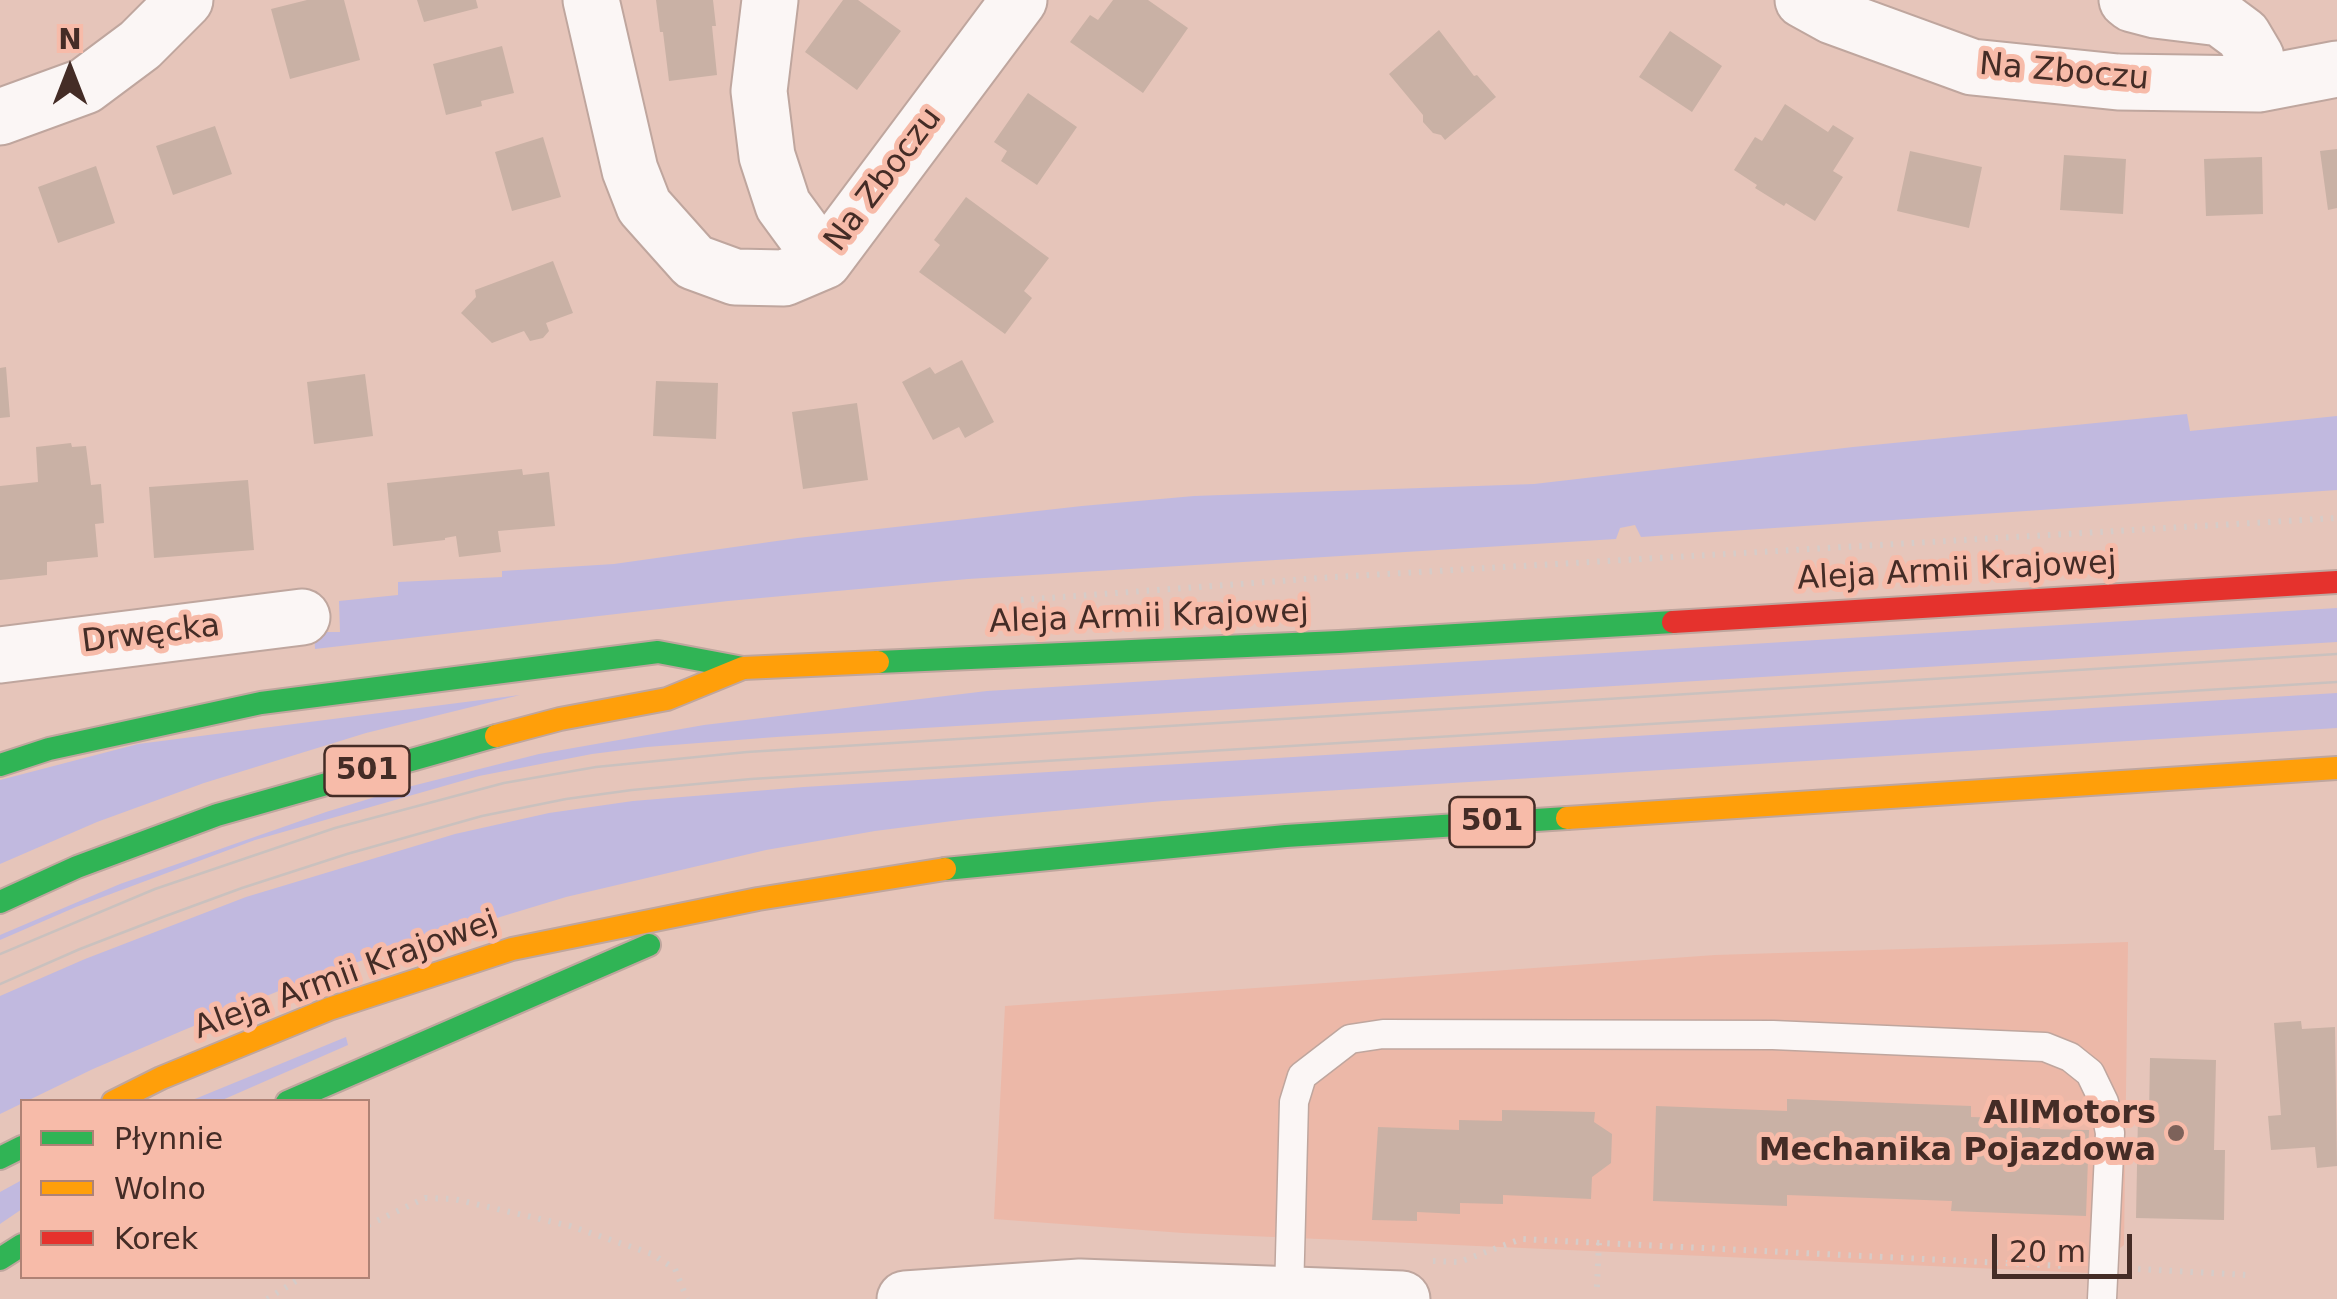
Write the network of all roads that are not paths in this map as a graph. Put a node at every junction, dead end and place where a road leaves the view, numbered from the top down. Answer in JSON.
{"nodes":[{"id":1,"x":185,"y":0,"type":"edge"},
{"id":2,"x":591,"y":0,"type":"edge"},
{"id":3,"x":770,"y":0,"type":"edge"},
{"id":4,"x":1019,"y":0,"type":"edge"},
{"id":5,"x":1803,"y":0,"type":"edge"},
{"id":6,"x":2127,"y":0,"type":"edge"},
{"id":7,"x":2337,"y":69,"type":"edge"},
{"id":8,"x":2259,"y":84,"type":"junction"},
{"id":9,"x":0,"y":117,"type":"edge"},
{"id":10,"x":824,"y":262,"type":"junction"},
{"id":11,"x":2337,"y":582,"type":"edge"},
{"id":12,"x":302,"y":617,"type":"dead end"},
{"id":13,"x":0,"y":655,"type":"edge"},
{"id":14,"x":743,"y":668,"type":"junction"},
{"id":15,"x":0,"y":764,"type":"edge"},
{"id":16,"x":2337,"y":768,"type":"edge"},
{"id":17,"x":2230,"y":774,"type":"junction"},
{"id":18,"x":2337,"y":788,"type":"edge"},
{"id":19,"x":758,"y":899,"type":"junction"},
{"id":20,"x":0,"y":902,"type":"edge"},
{"id":21,"x":120,"y":1099,"type":"edge"},
{"id":22,"x":293,"y":1099,"type":"edge"},
{"id":23,"x":1392,"y":1289,"type":"edge"},
{"id":24,"x":1290,"y":1294,"type":"junction"},
{"id":25,"x":921,"y":1298,"type":"edge"},
{"id":26,"x":2102,"y":1299,"type":"edge"}],
"edges":[{"from":1,"to":9,"type":"street"},
{"from":2,"to":10,"type":"street","name":"Na Zboczu"},
{"from":3,"to":10,"type":"street"},
{"from":4,"to":10,"type":"street","name":"Na Zboczu"},
{"from":5,"to":8,"type":"street","name":"Na Zboczu"},
{"from":6,"to":8,"type":"street"},
{"from":7,"to":8,"type":"street","name":"Na Zboczu"},
{"from":11,"to":14,"type":"main road","name":"Aleja Armii Krajowej","number":"501"},
{"from":12,"to":13,"type":"street","name":"Drwęcka"},
{"from":14,"to":15,"type":"main road"},
{"from":14,"to":20,"type":"main road","name":"Aleja Armii Krajowej","number":"501"},
{"from":16,"to":17,"type":"main road","name":"Aleja Armii Krajowej","number":"501"},
{"from":17,"to":18,"type":"lane"},
{"from":17,"to":19,"type":"main road","name":"Aleja Armii Krajowej","number":"501"},
{"from":19,"to":21,"type":"main road","name":"Aleja Armii Krajowej","number":"501"},
{"from":19,"to":22,"type":"main road"},
{"from":23,"to":24,"type":"street"},
{"from":24,"to":25,"type":"street"},
{"from":24,"to":26,"type":"lane"}]}
